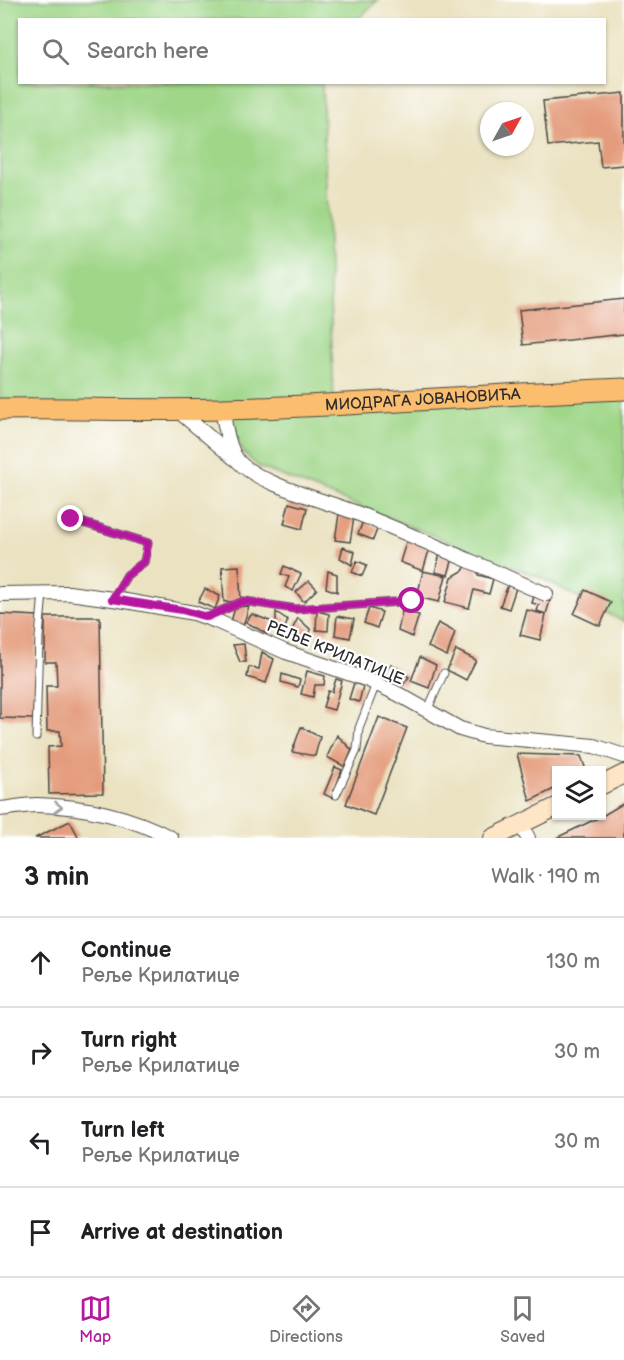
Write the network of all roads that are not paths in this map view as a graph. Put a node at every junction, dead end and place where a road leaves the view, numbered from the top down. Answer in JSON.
{"nodes":[{"id":1,"x":624,"y":389,"type":"edge"},
{"id":2,"x":0,"y":409,"type":"edge"},
{"id":3,"x":176,"y":409,"type":"junction"},
{"id":4,"x":222,"y":409,"type":"junction"},
{"id":5,"x":236,"y":459,"type":"junction"},
{"id":6,"x":71,"y":519,"type":"dead end"},
{"id":7,"x":43,"y":593,"type":"junction"},
{"id":8,"x":0,"y":594,"type":"edge"},
{"id":9,"x":546,"y":594,"type":"dead end"},
{"id":10,"x":112,"y":599,"type":"junction"},
{"id":11,"x":412,"y":601,"type":"dead end"},
{"id":12,"x":207,"y":617,"type":"junction"},
{"id":13,"x":444,"y":673,"type":"dead end"},
{"id":14,"x":376,"y":684,"type":"junction"},
{"id":15,"x":427,"y":711,"type":"junction"},
{"id":16,"x":36,"y":737,"type":"dead end"},
{"id":17,"x":624,"y":756,"type":"edge"},
{"id":18,"x":624,"y":774,"type":"edge"},
{"id":19,"x":606,"y":783,"type":"edge"},
{"id":20,"x":336,"y":795,"type":"dead end"},
{"id":21,"x":0,"y":809,"type":"edge"},
{"id":22,"x":552,"y":810,"type":"edge"},
{"id":23,"x":525,"y":831,"type":"edge"},
{"id":24,"x":171,"y":838,"type":"edge"},
{"id":25,"x":494,"y":838,"type":"edge"}],
"edges":[{"from":1,"to":4,"type":"main road","name":"МИОДРАГА ЈОВАНОВИЋА"},
{"from":2,"to":3,"type":"main road","name":"МИОДРАГА ЈОВАНОВИЋА"},
{"from":3,"to":4,"type":"main road","name":"МИОДРАГА ЈОВАНОВИЋА"},
{"from":3,"to":5,"type":"street"},
{"from":4,"to":5,"type":"street"},
{"from":5,"to":9,"type":"street"},
{"from":6,"to":10,"type":"lane"},
{"from":7,"to":8,"type":"street","name":"РЕЉЕ КРИЛАТИЦЕ"},
{"from":7,"to":10,"type":"street","name":"РЕЉЕ КРИЛАТИЦЕ"},
{"from":7,"to":16,"type":"lane"},
{"from":10,"to":12,"type":"street","name":"РЕЉЕ КРИЛАТИЦЕ"},
{"from":11,"to":12,"type":"lane","name":"РЕЉЕ КРИЛАТИЦЕ"},
{"from":12,"to":14,"type":"street","name":"РЕЉЕ КРИЛАТИЦЕ"},
{"from":13,"to":15,"type":"lane"},
{"from":14,"to":15,"type":"street","name":"РЕЉЕ КРИЛАТИЦЕ"},
{"from":14,"to":20,"type":"lane"},
{"from":15,"to":17,"type":"street","name":"РЕЉЕ КРИЛАТИЦЕ"},
{"from":18,"to":19,"type":"street"},
{"from":21,"to":24,"type":"street","one_way":true},
{"from":22,"to":23,"type":"street"},
{"from":23,"to":25,"type":"street"}]}
